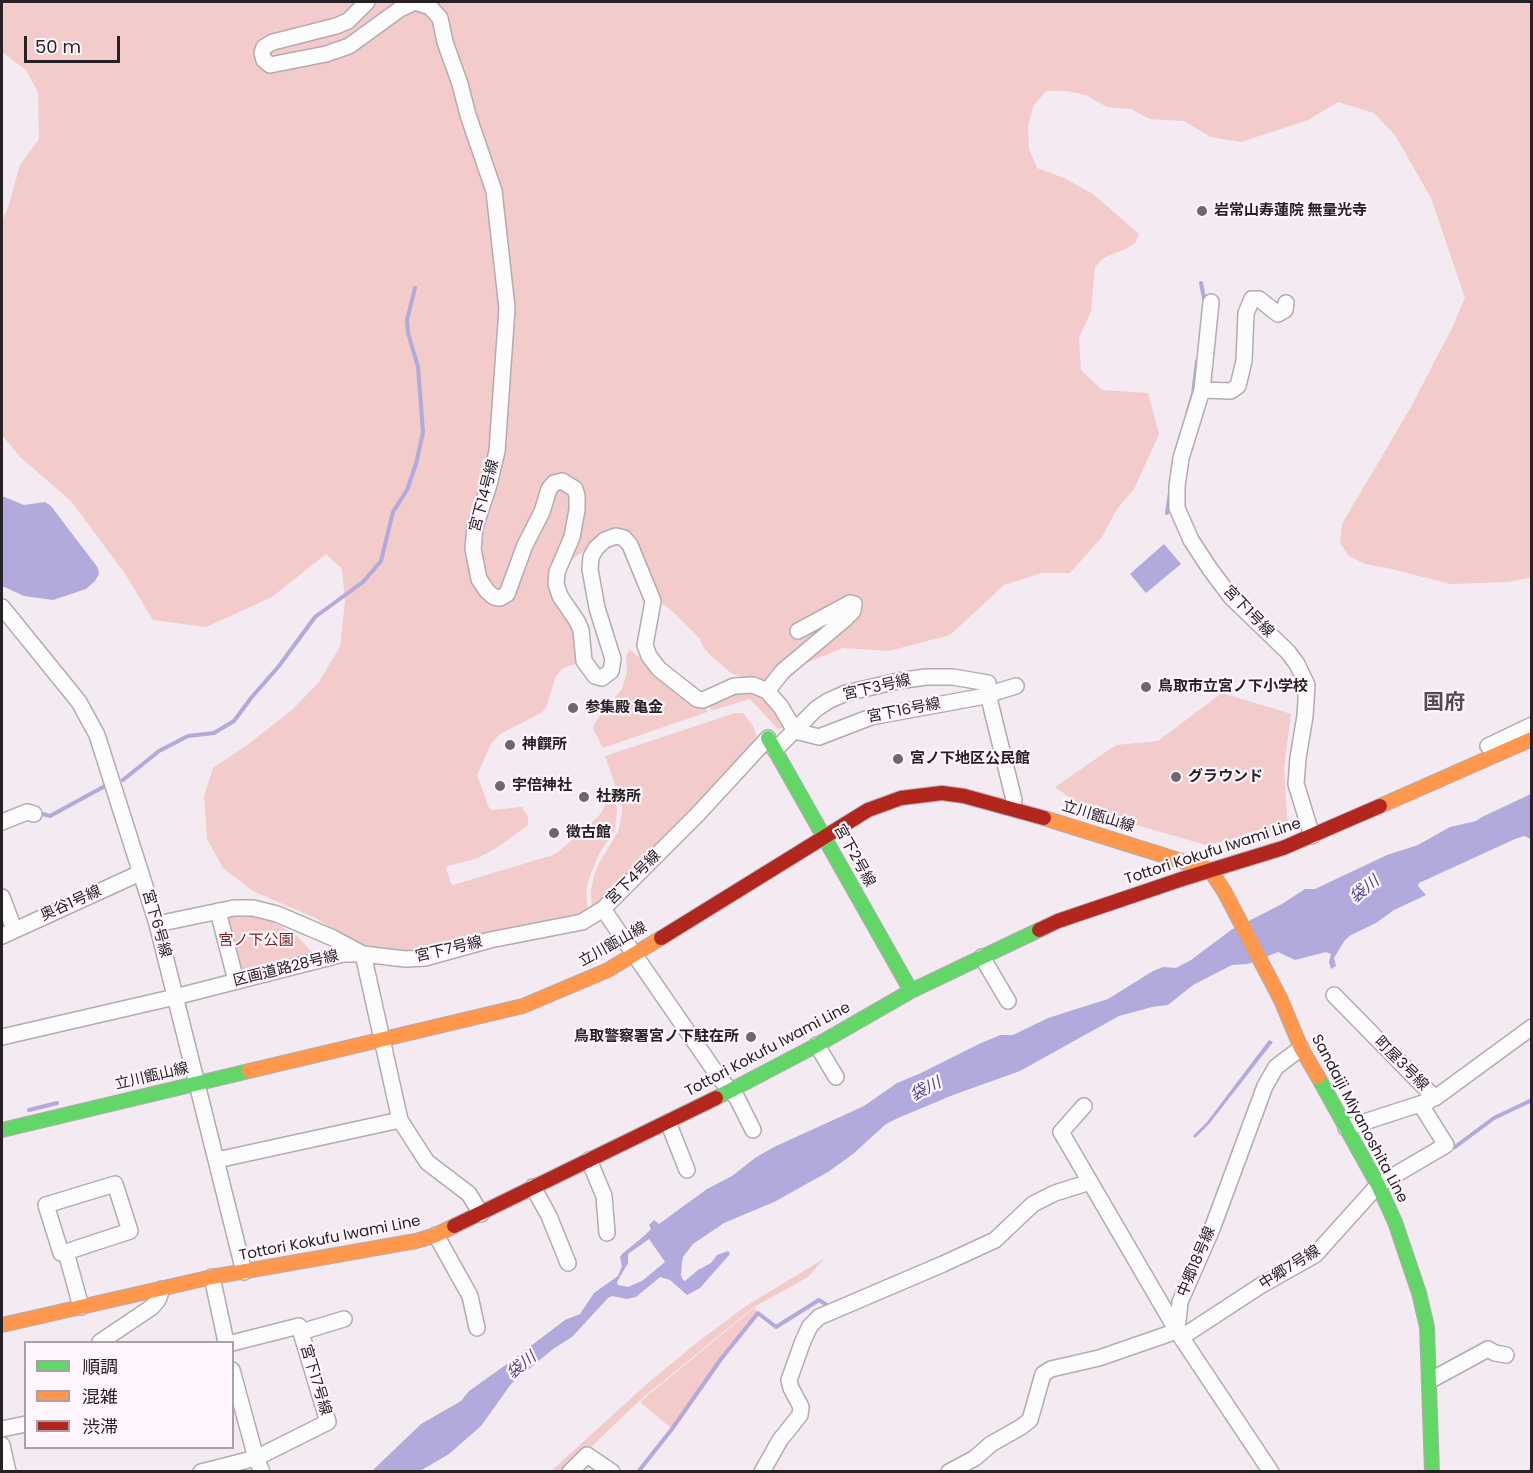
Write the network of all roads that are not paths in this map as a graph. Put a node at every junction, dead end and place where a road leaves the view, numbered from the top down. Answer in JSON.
{"nodes":[{"id":1,"x":367,"y":2,"type":"edge"},
{"id":2,"x":1211,"y":302,"type":"dead end"},
{"id":3,"x":1286,"y":303,"type":"dead end"},
{"id":4,"x":1202,"y":390,"type":"junction"},
{"id":5,"x":2,"y":607,"type":"edge"},
{"id":6,"x":798,"y":631,"type":"dead end"},
{"id":7,"x":1016,"y":686,"type":"dead end"},
{"id":8,"x":767,"y":691,"type":"junction"},
{"id":9,"x":988,"y":694,"type":"junction"},
{"id":10,"x":1532,"y":725,"type":"edge"},
{"id":11,"x":795,"y":731,"type":"junction"},
{"id":12,"x":772,"y":744,"type":"junction"},
{"id":13,"x":1530,"y":747,"type":"edge"},
{"id":14,"x":1014,"y":800,"type":"dead end"},
{"id":15,"x":34,"y":814,"type":"dead end"},
{"id":16,"x":2,"y":822,"type":"edge"},
{"id":17,"x":1311,"y":831,"type":"junction"},
{"id":18,"x":824,"y":837,"type":"junction"},
{"id":19,"x":1210,"y":870,"type":"junction"},
{"id":20,"x":140,"y":873,"type":"junction"},
{"id":21,"x":2,"y":897,"type":"edge"},
{"id":22,"x":603,"y":909,"type":"junction"},
{"id":23,"x":218,"y":911,"type":"junction"},
{"id":24,"x":157,"y":924,"type":"junction"},
{"id":25,"x":8,"y":933,"type":"edge"},
{"id":26,"x":634,"y":953,"type":"junction"},
{"id":27,"x":363,"y":954,"type":"junction"},
{"id":28,"x":982,"y":957,"type":"junction"},
{"id":29,"x":236,"y":981,"type":"junction"},
{"id":30,"x":911,"y":991,"type":"junction"},
{"id":31,"x":1334,"y":995,"type":"dead end"},
{"id":32,"x":175,"y":997,"type":"junction"},
{"id":33,"x":1008,"y":1001,"type":"dead end"},
{"id":34,"x":1532,"y":1027,"type":"edge"},
{"id":35,"x":2,"y":1037,"type":"edge"},
{"id":36,"x":381,"y":1041,"type":"junction"},
{"id":37,"x":817,"y":1045,"type":"junction"},
{"id":38,"x":1301,"y":1048,"type":"junction"},
{"id":39,"x":836,"y":1077,"type":"dead end"},
{"id":40,"x":198,"y":1083,"type":"junction"},
{"id":41,"x":731,"y":1090,"type":"junction"},
{"id":42,"x":1435,"y":1098,"type":"junction"},
{"id":43,"x":1420,"y":1105,"type":"junction"},
{"id":44,"x":1084,"y":1106,"type":"dead end"},
{"id":45,"x":400,"y":1120,"type":"junction"},
{"id":46,"x":668,"y":1122,"type":"junction"},
{"id":47,"x":1346,"y":1128,"type":"junction"},
{"id":48,"x":2,"y":1130,"type":"edge"},
{"id":49,"x":753,"y":1130,"type":"dead end"},
{"id":50,"x":217,"y":1160,"type":"junction"},
{"id":51,"x":590,"y":1160,"type":"junction"},
{"id":52,"x":687,"y":1170,"type":"dead end"},
{"id":53,"x":1090,"y":1182,"type":"junction"},
{"id":54,"x":1378,"y":1185,"type":"junction"},
{"id":55,"x":533,"y":1187,"type":"junction"},
{"id":56,"x":481,"y":1215,"type":"junction"},
{"id":57,"x":607,"y":1233,"type":"dead end"},
{"id":58,"x":436,"y":1235,"type":"junction"},
{"id":59,"x":66,"y":1252,"type":"junction"},
{"id":60,"x":568,"y":1263,"type":"dead end"},
{"id":61,"x":244,"y":1272,"type":"junction"},
{"id":62,"x":212,"y":1277,"type":"junction"},
{"id":63,"x":162,"y":1289,"type":"junction"},
{"id":64,"x":81,"y":1307,"type":"junction"},
{"id":65,"x":344,"y":1319,"type":"dead end"},
{"id":66,"x":2,"y":1325,"type":"edge"},
{"id":67,"x":477,"y":1328,"type":"dead end"},
{"id":68,"x":301,"y":1332,"type":"junction"},
{"id":69,"x":1180,"y":1334,"type":"junction"},
{"id":70,"x":101,"y":1341,"type":"edge"},
{"id":71,"x":226,"y":1341,"type":"edge"},
{"id":72,"x":234,"y":1342,"type":"edge"},
{"id":73,"x":1506,"y":1355,"type":"dead end"},
{"id":74,"x":234,"y":1377,"type":"edge"},
{"id":75,"x":1431,"y":1380,"type":"junction"},
{"id":76,"x":24,"y":1424,"type":"edge"},
{"id":77,"x":2,"y":1429,"type":"edge"},
{"id":78,"x":2,"y":1445,"type":"edge"},
{"id":79,"x":259,"y":1465,"type":"edge"},
{"id":80,"x":977,"y":1465,"type":"edge"},
{"id":81,"x":8,"y":1472,"type":"edge"},
{"id":82,"x":201,"y":1472,"type":"edge"},
{"id":83,"x":570,"y":1472,"type":"edge"},
{"id":84,"x":612,"y":1472,"type":"edge"},
{"id":85,"x":762,"y":1472,"type":"edge"},
{"id":86,"x":949,"y":1472,"type":"edge"},
{"id":87,"x":1271,"y":1472,"type":"edge"},
{"id":88,"x":1432,"y":1472,"type":"edge"}],
"edges":[{"from":1,"to":8,"type":"street","name":"宮下14号線"},
{"from":2,"to":4,"type":"street","name":"宮下1号線"},
{"from":3,"to":4,"type":"street"},
{"from":4,"to":17,"type":"street","name":"宮下1号線"},
{"from":5,"to":20,"type":"street","name":"宮下6号線"},
{"from":6,"to":8,"type":"street"},
{"from":7,"to":9,"type":"street","name":"宮下16号線"},
{"from":8,"to":11,"type":"street"},
{"from":9,"to":11,"type":"street","name":"宮下16号線"},
{"from":9,"to":11,"type":"street","name":"宮下3号線"},
{"from":9,"to":14,"type":"street"},
{"from":10,"to":17,"type":"street"},
{"from":11,"to":12,"type":"street","name":"宮下3号線"},
{"from":12,"to":18,"type":"main road","name":"宮下2号線"},
{"from":12,"to":22,"type":"street","name":"宮下4号線"},
{"from":13,"to":17,"type":"main road","name":"Tottori Kokufu Iwami Line"},
{"from":15,"to":16,"type":"street"},
{"from":17,"to":19,"type":"main road","name":"Tottori Kokufu Iwami Line"},
{"from":18,"to":19,"type":"main road","name":"立川甑山線"},
{"from":18,"to":26,"type":"main road","name":"立川甑山線"},
{"from":18,"to":30,"type":"main road","name":"宮下2号線"},
{"from":19,"to":28,"type":"main road","name":"Tottori Kokufu Iwami Line"},
{"from":19,"to":38,"type":"main road","name":"Sandaiji Miyanoshita Line"},
{"from":20,"to":24,"type":"street","name":"宮下6号線"},
{"from":20,"to":25,"type":"street","name":"奥谷1号線"},
{"from":21,"to":25,"type":"street"},
{"from":22,"to":26,"type":"street","name":"宮下4号線"},
{"from":22,"to":27,"type":"street","name":"宮下7号線"},
{"from":23,"to":24,"type":"street","name":"宮下7号線"},
{"from":23,"to":27,"type":"street","name":"宮下7号線"},
{"from":23,"to":29,"type":"street"},
{"from":24,"to":32,"type":"street","name":"宮下6号線"},
{"from":26,"to":36,"type":"main road","name":"立川甑山線"},
{"from":26,"to":41,"type":"street","name":"宮下4号線"},
{"from":27,"to":29,"type":"street","name":"区画道路28号線"},
{"from":27,"to":36,"type":"street"},
{"from":28,"to":30,"type":"main road","name":"Tottori Kokufu Iwami Line"},
{"from":28,"to":33,"type":"street"},
{"from":29,"to":32,"type":"street","name":"区画道路28号線"},
{"from":30,"to":37,"type":"main road","name":"Tottori Kokufu Iwami Line"},
{"from":31,"to":42,"type":"street","name":"町屋3号線"},
{"from":32,"to":35,"type":"street","name":"区画道路28号線"},
{"from":32,"to":40,"type":"street","name":"宮下6号線"},
{"from":34,"to":42,"type":"street","name":"町屋3号線"},
{"from":36,"to":40,"type":"main road","name":"立川甑山線"},
{"from":36,"to":45,"type":"street"},
{"from":37,"to":39,"type":"street"},
{"from":37,"to":41,"type":"main road","name":"Tottori Kokufu Iwami Line"},
{"from":38,"to":47,"type":"main road","name":"Sandaiji Miyanoshita Line"},
{"from":38,"to":69,"type":"street","name":"中郷18号線"},
{"from":40,"to":48,"type":"main road","name":"立川甑山線"},
{"from":40,"to":50,"type":"street","name":"宮下6号線"},
{"from":41,"to":46,"type":"main road","name":"Tottori Kokufu Iwami Line"},
{"from":41,"to":49,"type":"street","name":"宮下4号線"},
{"from":42,"to":43,"type":"street"},
{"from":43,"to":47,"type":"street"},
{"from":43,"to":54,"type":"street","name":"中郷7号線"},
{"from":44,"to":53,"type":"street"},
{"from":45,"to":50,"type":"street"},
{"from":45,"to":56,"type":"street"},
{"from":46,"to":51,"type":"main road","name":"Tottori Kokufu Iwami Line"},
{"from":46,"to":52,"type":"street"},
{"from":47,"to":54,"type":"main road","name":"Sandaiji Miyanoshita Line"},
{"from":50,"to":61,"type":"street","name":"宮下6号線"},
{"from":51,"to":55,"type":"main road","name":"Tottori Kokufu Iwami Line"},
{"from":51,"to":57,"type":"street"},
{"from":53,"to":69,"type":"street"},
{"from":53,"to":85,"type":"street"},
{"from":54,"to":69,"type":"street","name":"中郷7号線"},
{"from":54,"to":75,"type":"main road","name":"Sandaiji Miyanoshita Line"},
{"from":55,"to":56,"type":"main road","name":"Tottori Kokufu Iwami Line"},
{"from":55,"to":60,"type":"street"},
{"from":56,"to":58,"type":"main road","name":"Tottori Kokufu Iwami Line"},
{"from":58,"to":61,"type":"main road","name":"Tottori Kokufu Iwami Line"},
{"from":58,"to":67,"type":"street"},
{"from":59,"to":59,"type":"street"},
{"from":59,"to":64,"type":"street"},
{"from":61,"to":62,"type":"main road","name":"Tottori Kokufu Iwami Line"},
{"from":62,"to":63,"type":"main road","name":"Tottori Kokufu Iwami Line"},
{"from":62,"to":71,"type":"street"},
{"from":63,"to":64,"type":"main road","name":"Tottori Kokufu Iwami Line"},
{"from":63,"to":70,"type":"street"},
{"from":64,"to":66,"type":"main road","name":"Tottori Kokufu Iwami Line"},
{"from":65,"to":68,"type":"street"},
{"from":68,"to":72,"type":"street","name":"宮下17号線"},
{"from":68,"to":79,"type":"street","name":"宮下17号線"},
{"from":69,"to":80,"type":"street","name":"中郷7号線"},
{"from":69,"to":87,"type":"street"},
{"from":73,"to":75,"type":"street"},
{"from":74,"to":79,"type":"street"},
{"from":75,"to":88,"type":"main road","name":"Sandaiji Miyanoshita Line"},
{"from":76,"to":77,"type":"street"},
{"from":78,"to":81,"type":"street"},
{"from":79,"to":82,"type":"street"},
{"from":80,"to":86,"type":"street"},
{"from":83,"to":84,"type":"street"}]}
